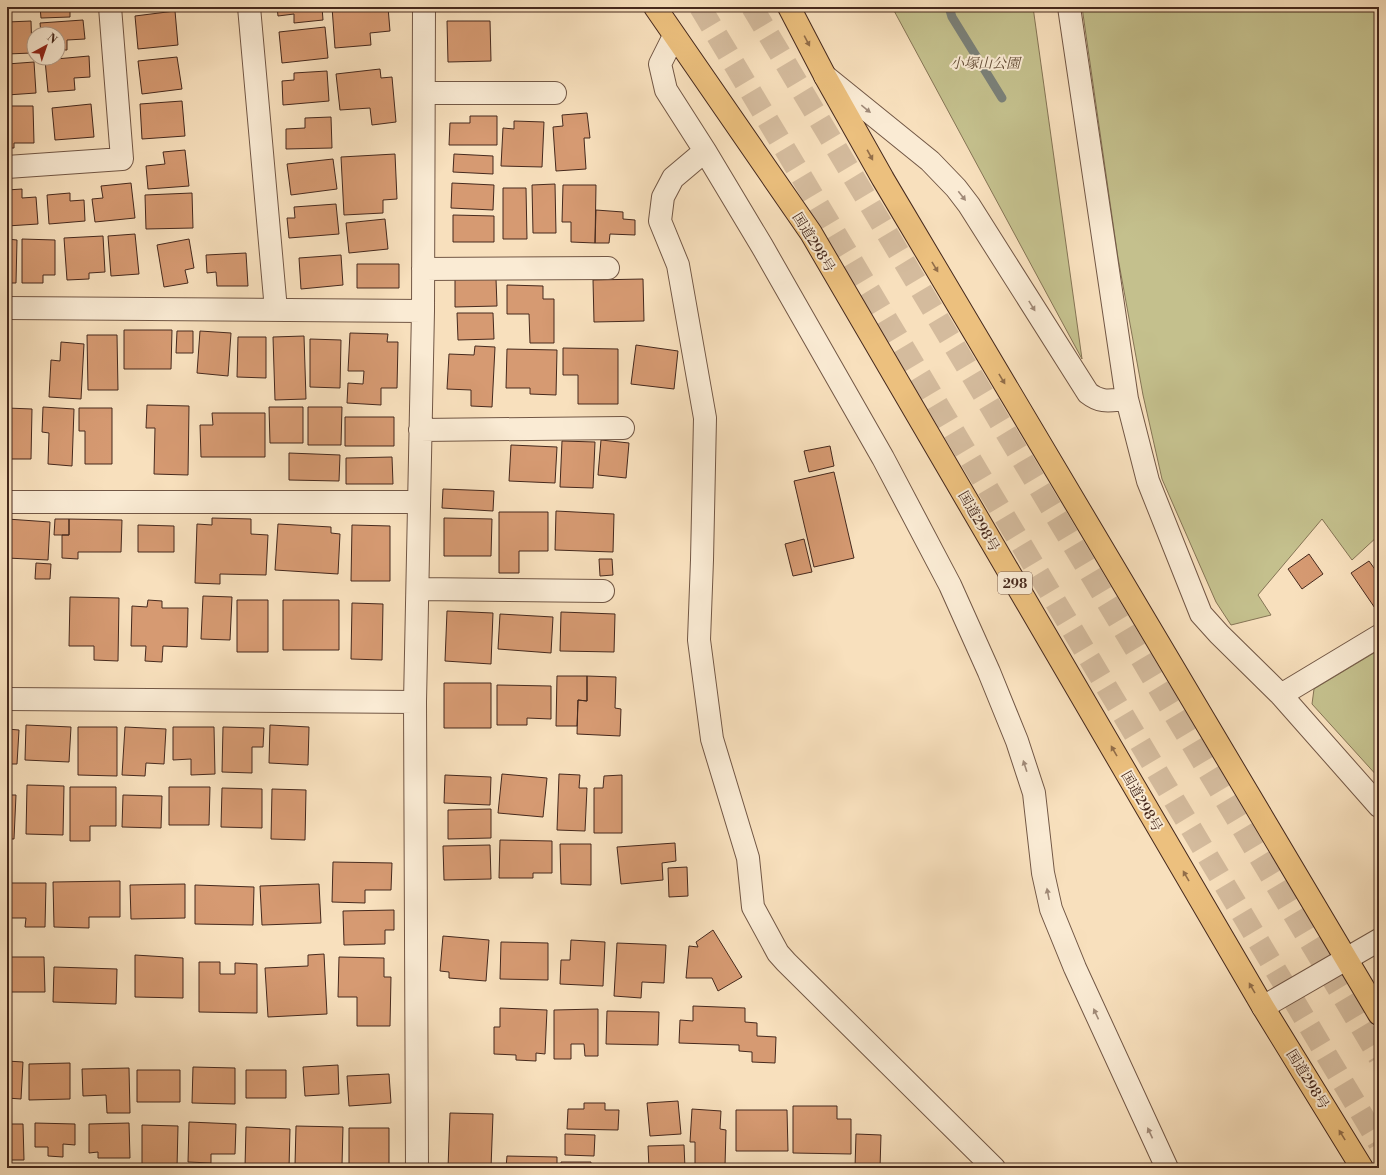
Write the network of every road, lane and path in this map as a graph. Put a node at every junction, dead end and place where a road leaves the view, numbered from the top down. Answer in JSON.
{"nodes":[{"id":1,"x":110,"y":7,"type":"edge"},
{"id":2,"x":250,"y":7,"type":"edge"},
{"id":3,"x":424,"y":7,"type":"edge"},
{"id":4,"x":655,"y":7,"type":"edge"},
{"id":5,"x":789,"y":7,"type":"edge"},
{"id":6,"x":1069,"y":7,"type":"edge"},
{"id":7,"x":674,"y":36,"type":"junction"},
{"id":8,"x":825,"y":76,"type":"junction"},
{"id":9,"x":424,"y":93,"type":"junction"},
{"id":10,"x":555,"y":93,"type":"dead end"},
{"id":11,"x":705,"y":151,"type":"junction"},
{"id":12,"x":7,"y":167,"type":"edge"},
{"id":13,"x":423,"y":268,"type":"junction"},
{"id":14,"x":608,"y":268,"type":"dead end"},
{"id":15,"x":7,"y":308,"type":"edge"},
{"id":16,"x":276,"y":310,"type":"junction"},
{"id":17,"x":423,"y":311,"type":"junction"},
{"id":18,"x":1127,"y":399,"type":"junction"},
{"id":19,"x":623,"y":428,"type":"dead end"},
{"id":20,"x":420,"y":430,"type":"junction"},
{"id":21,"x":7,"y":502,"type":"edge"},
{"id":22,"x":419,"y":502,"type":"junction"},
{"id":23,"x":418,"y":589,"type":"junction"},
{"id":24,"x":603,"y":591,"type":"dead end"},
{"id":25,"x":1379,"y":636,"type":"edge"},
{"id":26,"x":1281,"y":696,"type":"junction"},
{"id":27,"x":7,"y":699,"type":"edge"},
{"id":28,"x":415,"y":702,"type":"junction"},
{"id":29,"x":1379,"y":806,"type":"edge"},
{"id":30,"x":1379,"y":940,"type":"edge"},
{"id":31,"x":1346,"y":959,"type":"junction"},
{"id":32,"x":1263,"y":1007,"type":"junction"},
{"id":33,"x":1379,"y":1014,"type":"edge"},
{"id":34,"x":417,"y":1168,"type":"edge"},
{"id":35,"x":994,"y":1168,"type":"edge"},
{"id":36,"x":1167,"y":1168,"type":"edge"},
{"id":37,"x":1362,"y":1168,"type":"edge"}],
"edges":[{"from":1,"to":12,"type":"street"},
{"from":2,"to":16,"type":"street"},
{"from":3,"to":9,"type":"street"},
{"from":4,"to":7,"type":"highway","name":"国道298号","number":"298"},
{"from":5,"to":8,"type":"highway","one_way":true},
{"from":6,"to":18,"type":"street"},
{"from":7,"to":11,"type":"street"},
{"from":32,"to":7,"type":"highway","name":"国道298号","number":"298","one_way":true},
{"from":8,"to":18,"type":"street","one_way":true},
{"from":8,"to":31,"type":"highway","one_way":true},
{"from":9,"to":10,"type":"street"},
{"from":9,"to":13,"type":"street"},
{"from":11,"to":35,"type":"street"},
{"from":36,"to":11,"type":"street","one_way":true},
{"from":13,"to":14,"type":"street"},
{"from":13,"to":17,"type":"street"},
{"from":15,"to":16,"type":"street"},
{"from":16,"to":17,"type":"street"},
{"from":17,"to":20,"type":"street"},
{"from":18,"to":26,"type":"street"},
{"from":19,"to":20,"type":"street"},
{"from":20,"to":22,"type":"street"},
{"from":21,"to":22,"type":"street"},
{"from":22,"to":23,"type":"street"},
{"from":23,"to":24,"type":"street"},
{"from":23,"to":28,"type":"street"},
{"from":25,"to":26,"type":"street"},
{"from":26,"to":29,"type":"street"},
{"from":27,"to":28,"type":"street"},
{"from":28,"to":34,"type":"street"},
{"from":30,"to":31,"type":"street"},
{"from":31,"to":32,"type":"street"},
{"from":31,"to":33,"type":"highway"},
{"from":37,"to":32,"type":"highway","name":"国道298号","number":"298","one_way":true}]}
